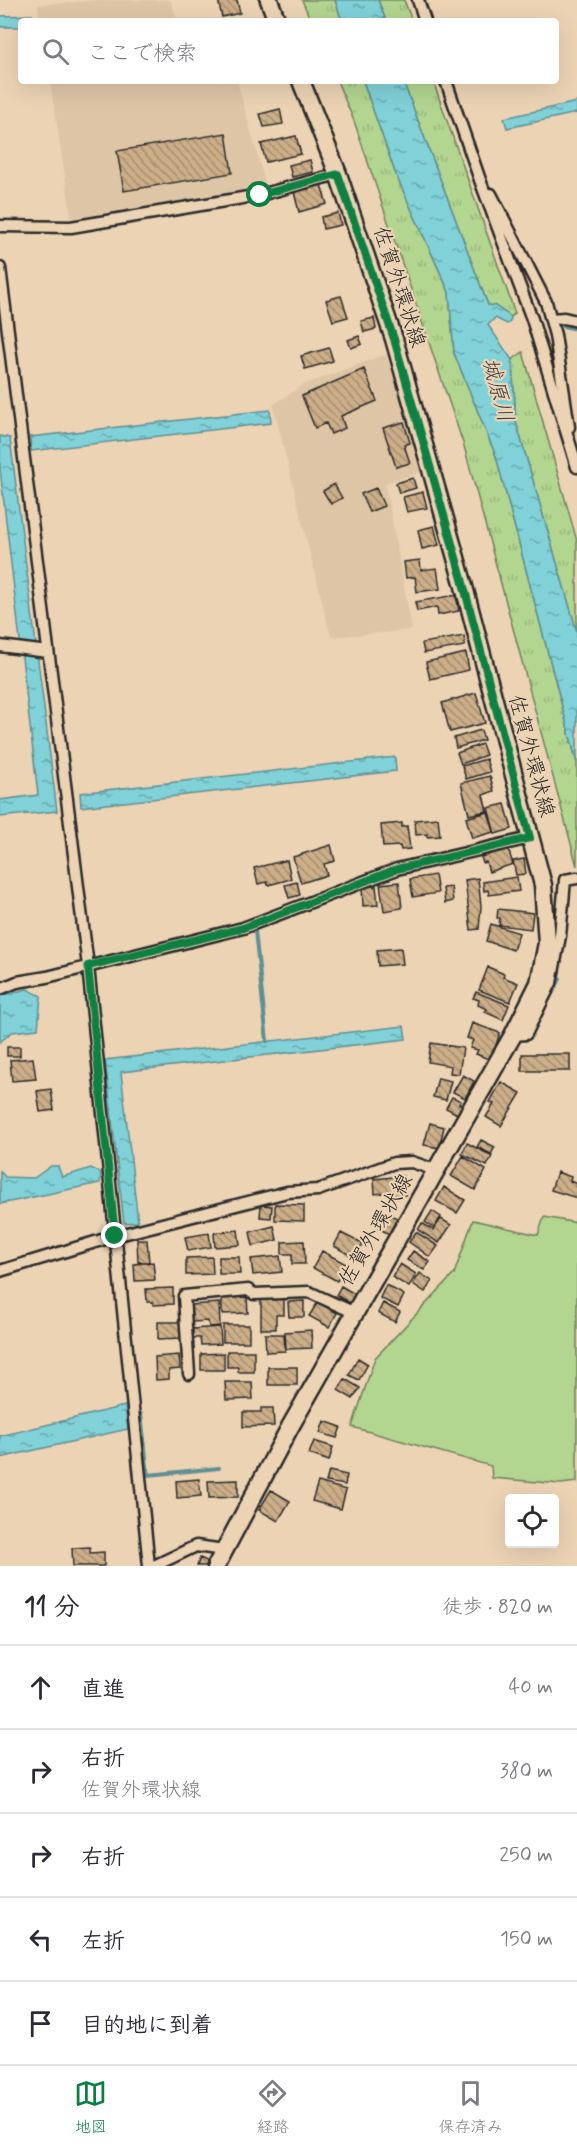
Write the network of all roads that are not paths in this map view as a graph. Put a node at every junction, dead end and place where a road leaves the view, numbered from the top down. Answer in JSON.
{"nodes":[{"id":1,"x":269,"y":0,"type":"edge"},
{"id":2,"x":418,"y":0,"type":"edge"},
{"id":3,"x":276,"y":18,"type":"edge"},
{"id":4,"x":424,"y":18,"type":"edge"},
{"id":5,"x":302,"y":84,"type":"edge"},
{"id":6,"x":447,"y":84,"type":"edge"},
{"id":7,"x":338,"y":174,"type":"junction"},
{"id":8,"x":480,"y":180,"type":"junction"},
{"id":9,"x":0,"y":225,"type":"edge"},
{"id":10,"x":0,"y":268,"type":"edge"},
{"id":11,"x":551,"y":319,"type":"junction"},
{"id":12,"x":577,"y":321,"type":"edge"},
{"id":13,"x":568,"y":439,"type":"junction"},
{"id":14,"x":577,"y":466,"type":"edge"},
{"id":15,"x":0,"y":646,"type":"edge"},
{"id":16,"x":48,"y":652,"type":"junction"},
{"id":17,"x":530,"y":838,"type":"junction"},
{"id":18,"x":577,"y":878,"type":"edge"},
{"id":19,"x":88,"y":966,"type":"junction"},
{"id":20,"x":0,"y":989,"type":"edge"},
{"id":21,"x":513,"y":1035,"type":"junction"},
{"id":22,"x":435,"y":1170,"type":"junction"},
{"id":23,"x":115,"y":1236,"type":"junction"},
{"id":24,"x":0,"y":1271,"type":"edge"},
{"id":25,"x":355,"y":1313,"type":"junction"},
{"id":26,"x":189,"y":1374,"type":"dead end"},
{"id":27,"x":224,"y":1550,"type":"junction"},
{"id":28,"x":149,"y":1566,"type":"edge"},
{"id":29,"x":154,"y":1566,"type":"edge"},
{"id":30,"x":216,"y":1566,"type":"edge"}],
"edges":[{"from":1,"to":3,"type":"main road"},
{"from":2,"to":4,"type":"street"},
{"from":5,"to":7,"type":"main road","name":"佐賀外環状線"},
{"from":6,"to":8,"type":"street"},
{"from":7,"to":9,"type":"street"},
{"from":7,"to":17,"type":"main road","name":"佐賀外環状線"},
{"from":8,"to":11,"type":"street"},
{"from":8,"to":13,"type":"street"},
{"from":10,"to":16,"type":"street"},
{"from":11,"to":12,"type":"street"},
{"from":11,"to":13,"type":"street"},
{"from":13,"to":14,"type":"street"},
{"from":15,"to":16,"type":"street"},
{"from":16,"to":19,"type":"street"},
{"from":17,"to":19,"type":"street"},
{"from":17,"to":21,"type":"main road","name":"佐賀外環状線"},
{"from":18,"to":21,"type":"street"},
{"from":19,"to":20,"type":"street"},
{"from":19,"to":23,"type":"street"},
{"from":21,"to":22,"type":"main road","name":"佐賀外環状線"},
{"from":22,"to":23,"type":"street"},
{"from":22,"to":25,"type":"main road","name":"佐賀外環状線"},
{"from":23,"to":24,"type":"street"},
{"from":23,"to":28,"type":"street"},
{"from":25,"to":26,"type":"street"},
{"from":25,"to":27,"type":"main road","name":"佐賀外環状線"},
{"from":27,"to":29,"type":"street"},
{"from":27,"to":30,"type":"main road","name":"佐賀外環状線"}]}
